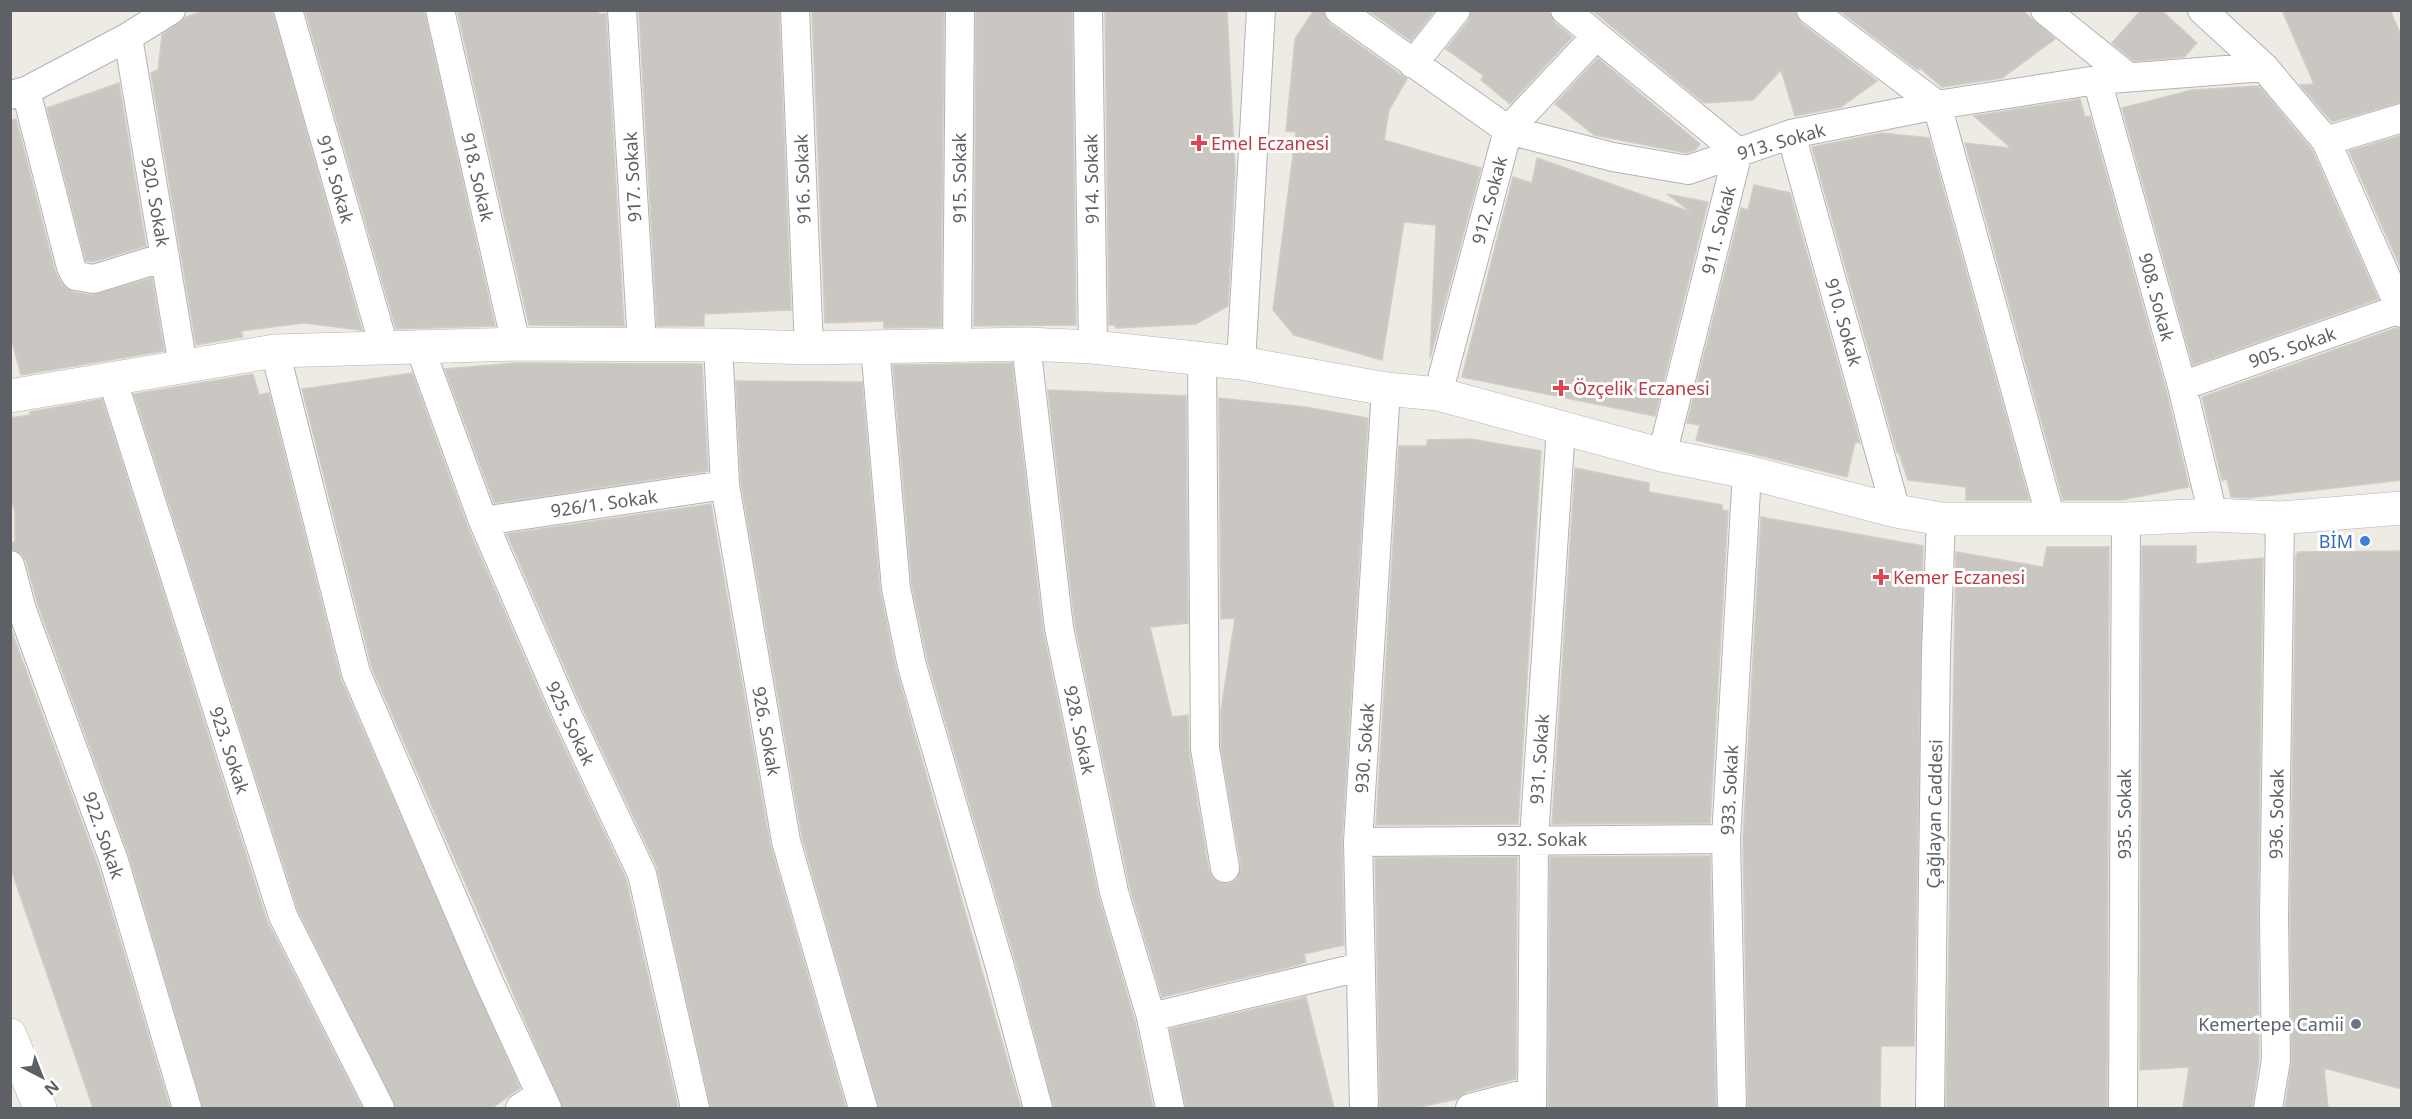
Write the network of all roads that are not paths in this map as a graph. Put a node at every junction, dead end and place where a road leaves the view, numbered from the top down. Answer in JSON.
{"nodes":[{"id":1,"x":171,"y":10,"type":"edge"},
{"id":2,"x":288,"y":10,"type":"edge"},
{"id":3,"x":440,"y":10,"type":"edge"},
{"id":4,"x":622,"y":10,"type":"edge"},
{"id":5,"x":795,"y":10,"type":"edge"},
{"id":6,"x":960,"y":10,"type":"edge"},
{"id":7,"x":1088,"y":10,"type":"edge"},
{"id":8,"x":1261,"y":10,"type":"edge"},
{"id":9,"x":1339,"y":10,"type":"edge"},
{"id":10,"x":1456,"y":10,"type":"edge"},
{"id":11,"x":1565,"y":10,"type":"edge"},
{"id":12,"x":1811,"y":10,"type":"edge"},
{"id":13,"x":2045,"y":10,"type":"edge"},
{"id":14,"x":2202,"y":10,"type":"edge"},
{"id":15,"x":1596,"y":36,"type":"junction"},
{"id":16,"x":128,"y":37,"type":"junction"},
{"id":17,"x":1413,"y":64,"type":"junction"},
{"id":18,"x":2264,"y":67,"type":"junction"},
{"id":19,"x":2128,"y":77,"type":"junction"},
{"id":20,"x":2097,"y":80,"type":"junction"},
{"id":21,"x":18,"y":93,"type":"edge"},
{"id":22,"x":1937,"y":105,"type":"junction"},
{"id":23,"x":2402,"y":118,"type":"edge"},
{"id":24,"x":1508,"y":130,"type":"junction"},
{"id":25,"x":1791,"y":134,"type":"junction"},
{"id":26,"x":2326,"y":141,"type":"junction"},
{"id":27,"x":1738,"y":152,"type":"junction"},
{"id":28,"x":165,"y":257,"type":"junction"},
{"id":29,"x":2401,"y":310,"type":"edge"},
{"id":30,"x":516,"y":344,"type":"junction"},
{"id":31,"x":642,"y":344,"type":"junction"},
{"id":32,"x":1026,"y":344,"type":"junction"},
{"id":33,"x":419,"y":345,"type":"junction"},
{"id":34,"x":718,"y":345,"type":"junction"},
{"id":35,"x":957,"y":345,"type":"junction"},
{"id":36,"x":384,"y":346,"type":"junction"},
{"id":37,"x":1093,"y":347,"type":"junction"},
{"id":38,"x":809,"y":348,"type":"junction"},
{"id":39,"x":875,"y":348,"type":"junction"},
{"id":40,"x":275,"y":351,"type":"junction"},
{"id":41,"x":1202,"y":360,"type":"junction"},
{"id":42,"x":1241,"y":363,"type":"junction"},
{"id":43,"x":183,"y":366,"type":"junction"},
{"id":44,"x":112,"y":378,"type":"junction"},
{"id":45,"x":2182,"y":386,"type":"junction"},
{"id":46,"x":1386,"y":389,"type":"junction"},
{"id":47,"x":1438,"y":394,"type":"junction"},
{"id":48,"x":10,"y":396,"type":"edge"},
{"id":49,"x":1561,"y":427,"type":"junction"},
{"id":50,"x":1662,"y":455,"type":"junction"},
{"id":51,"x":1748,"y":472,"type":"junction"},
{"id":52,"x":725,"y":485,"type":"junction"},
{"id":53,"x":2402,"y":508,"type":"edge"},
{"id":54,"x":1896,"y":511,"type":"junction"},
{"id":55,"x":2213,"y":515,"type":"junction"},
{"id":56,"x":2280,"y":518,"type":"junction"},
{"id":57,"x":1941,"y":519,"type":"junction"},
{"id":58,"x":2051,"y":519,"type":"junction"},
{"id":59,"x":2126,"y":519,"type":"junction"},
{"id":60,"x":483,"y":520,"type":"junction"},
{"id":61,"x":10,"y":565,"type":"edge"},
{"id":62,"x":1534,"y":839,"type":"junction"},
{"id":63,"x":1726,"y":839,"type":"junction"},
{"id":64,"x":1358,"y":842,"type":"junction"},
{"id":65,"x":1225,"y":868,"type":"dead end"},
{"id":66,"x":1360,"y":967,"type":"junction"},
{"id":67,"x":1151,"y":1017,"type":"junction"},
{"id":68,"x":10,"y":1035,"type":"edge"},
{"id":69,"x":1532,"y":1100,"type":"edge"},
{"id":70,"x":536,"y":1104,"type":"edge"},
{"id":71,"x":40,"y":1108,"type":"edge"},
{"id":72,"x":188,"y":1108,"type":"edge"},
{"id":73,"x":380,"y":1108,"type":"edge"},
{"id":74,"x":695,"y":1108,"type":"edge"},
{"id":75,"x":863,"y":1108,"type":"edge"},
{"id":76,"x":1038,"y":1108,"type":"edge"},
{"id":77,"x":1170,"y":1108,"type":"edge"},
{"id":78,"x":1364,"y":1108,"type":"edge"},
{"id":79,"x":1470,"y":1108,"type":"edge"},
{"id":80,"x":1732,"y":1108,"type":"edge"},
{"id":81,"x":1930,"y":1108,"type":"edge"},
{"id":82,"x":2122,"y":1108,"type":"edge"},
{"id":83,"x":2268,"y":1108,"type":"edge"}],
"edges":[{"from":1,"to":16,"type":"street"},
{"from":2,"to":36,"type":"street","name":"919. Sokak"},
{"from":3,"to":30,"type":"street","name":"918. Sokak"},
{"from":4,"to":31,"type":"street","name":"917. Sokak"},
{"from":5,"to":38,"type":"street","name":"916. Sokak"},
{"from":6,"to":35,"type":"street","name":"915. Sokak"},
{"from":7,"to":37,"type":"street","name":"914. Sokak"},
{"from":8,"to":42,"type":"street"},
{"from":9,"to":17,"type":"street","name":"913. Sokak"},
{"from":10,"to":17,"type":"street"},
{"from":11,"to":15,"type":"street"},
{"from":12,"to":22,"type":"street"},
{"from":13,"to":19,"type":"street"},
{"from":14,"to":18,"type":"street"},
{"from":15,"to":24,"type":"street","name":"912. Sokak"},
{"from":15,"to":27,"type":"street"},
{"from":16,"to":21,"type":"street"},
{"from":16,"to":28,"type":"street","name":"920. Sokak"},
{"from":17,"to":24,"type":"street","name":"913. Sokak"},
{"from":18,"to":19,"type":"street","name":"913. Sokak"},
{"from":18,"to":26,"type":"street"},
{"from":19,"to":20,"type":"street","name":"913. Sokak"},
{"from":20,"to":22,"type":"street","name":"913. Sokak"},
{"from":20,"to":45,"type":"street","name":"908. Sokak"},
{"from":21,"to":28,"type":"street"},
{"from":22,"to":25,"type":"street","name":"913. Sokak"},
{"from":22,"to":58,"type":"street"},
{"from":23,"to":26,"type":"street"},
{"from":24,"to":27,"type":"street","name":"913. Sokak"},
{"from":24,"to":47,"type":"street","name":"912. Sokak"},
{"from":25,"to":27,"type":"street","name":"913. Sokak"},
{"from":25,"to":54,"type":"street","name":"910. Sokak"},
{"from":26,"to":29,"type":"street"},
{"from":27,"to":50,"type":"street","name":"911. Sokak"},
{"from":28,"to":43,"type":"street","name":"920. Sokak"},
{"from":29,"to":45,"type":"street","name":"905. Sokak"},
{"from":30,"to":31,"type":"street"},
{"from":30,"to":33,"type":"street"},
{"from":31,"to":34,"type":"street"},
{"from":32,"to":35,"type":"street"},
{"from":32,"to":37,"type":"street"},
{"from":32,"to":67,"type":"street","name":"928. Sokak"},
{"from":33,"to":36,"type":"street"},
{"from":33,"to":60,"type":"street","name":"925. Sokak"},
{"from":34,"to":38,"type":"street"},
{"from":34,"to":52,"type":"street","name":"926. Sokak"},
{"from":35,"to":39,"type":"street"},
{"from":36,"to":40,"type":"street"},
{"from":37,"to":41,"type":"street"},
{"from":38,"to":39,"type":"street"},
{"from":39,"to":76,"type":"street"},
{"from":40,"to":43,"type":"street"},
{"from":40,"to":70,"type":"street"},
{"from":41,"to":42,"type":"street"},
{"from":41,"to":65,"type":"street"},
{"from":42,"to":46,"type":"street"},
{"from":43,"to":44,"type":"street"},
{"from":44,"to":48,"type":"street"},
{"from":44,"to":73,"type":"street","name":"923. Sokak"},
{"from":45,"to":55,"type":"street","name":"908. Sokak"},
{"from":46,"to":47,"type":"street"},
{"from":46,"to":64,"type":"street","name":"930. Sokak"},
{"from":47,"to":49,"type":"street"},
{"from":49,"to":50,"type":"street"},
{"from":49,"to":62,"type":"street","name":"931. Sokak"},
{"from":50,"to":51,"type":"street"},
{"from":51,"to":54,"type":"street"},
{"from":51,"to":63,"type":"street","name":"933. Sokak"},
{"from":52,"to":60,"type":"street","name":"926/1. Sokak"},
{"from":52,"to":75,"type":"street","name":"926. Sokak"},
{"from":53,"to":56,"type":"street"},
{"from":54,"to":57,"type":"street"},
{"from":55,"to":56,"type":"street"},
{"from":55,"to":59,"type":"street"},
{"from":56,"to":83,"type":"street","name":"936. Sokak"},
{"from":57,"to":58,"type":"street"},
{"from":57,"to":81,"type":"street","name":"Çağlayan Caddesi"},
{"from":58,"to":59,"type":"street"},
{"from":59,"to":82,"type":"street","name":"935. Sokak"},
{"from":60,"to":74,"type":"street","name":"925. Sokak"},
{"from":61,"to":72,"type":"street","name":"922. Sokak"},
{"from":62,"to":63,"type":"street","name":"932. Sokak"},
{"from":62,"to":64,"type":"street","name":"932. Sokak"},
{"from":62,"to":69,"type":"street","name":"931. Sokak"},
{"from":63,"to":80,"type":"street","name":"933. Sokak"},
{"from":64,"to":66,"type":"street","name":"930. Sokak"},
{"from":66,"to":67,"type":"street"},
{"from":66,"to":78,"type":"street","name":"930. Sokak"},
{"from":67,"to":77,"type":"street","name":"928. Sokak"},
{"from":68,"to":71,"type":"street"},
{"from":69,"to":79,"type":"street","name":"931. Sokak"}]}
